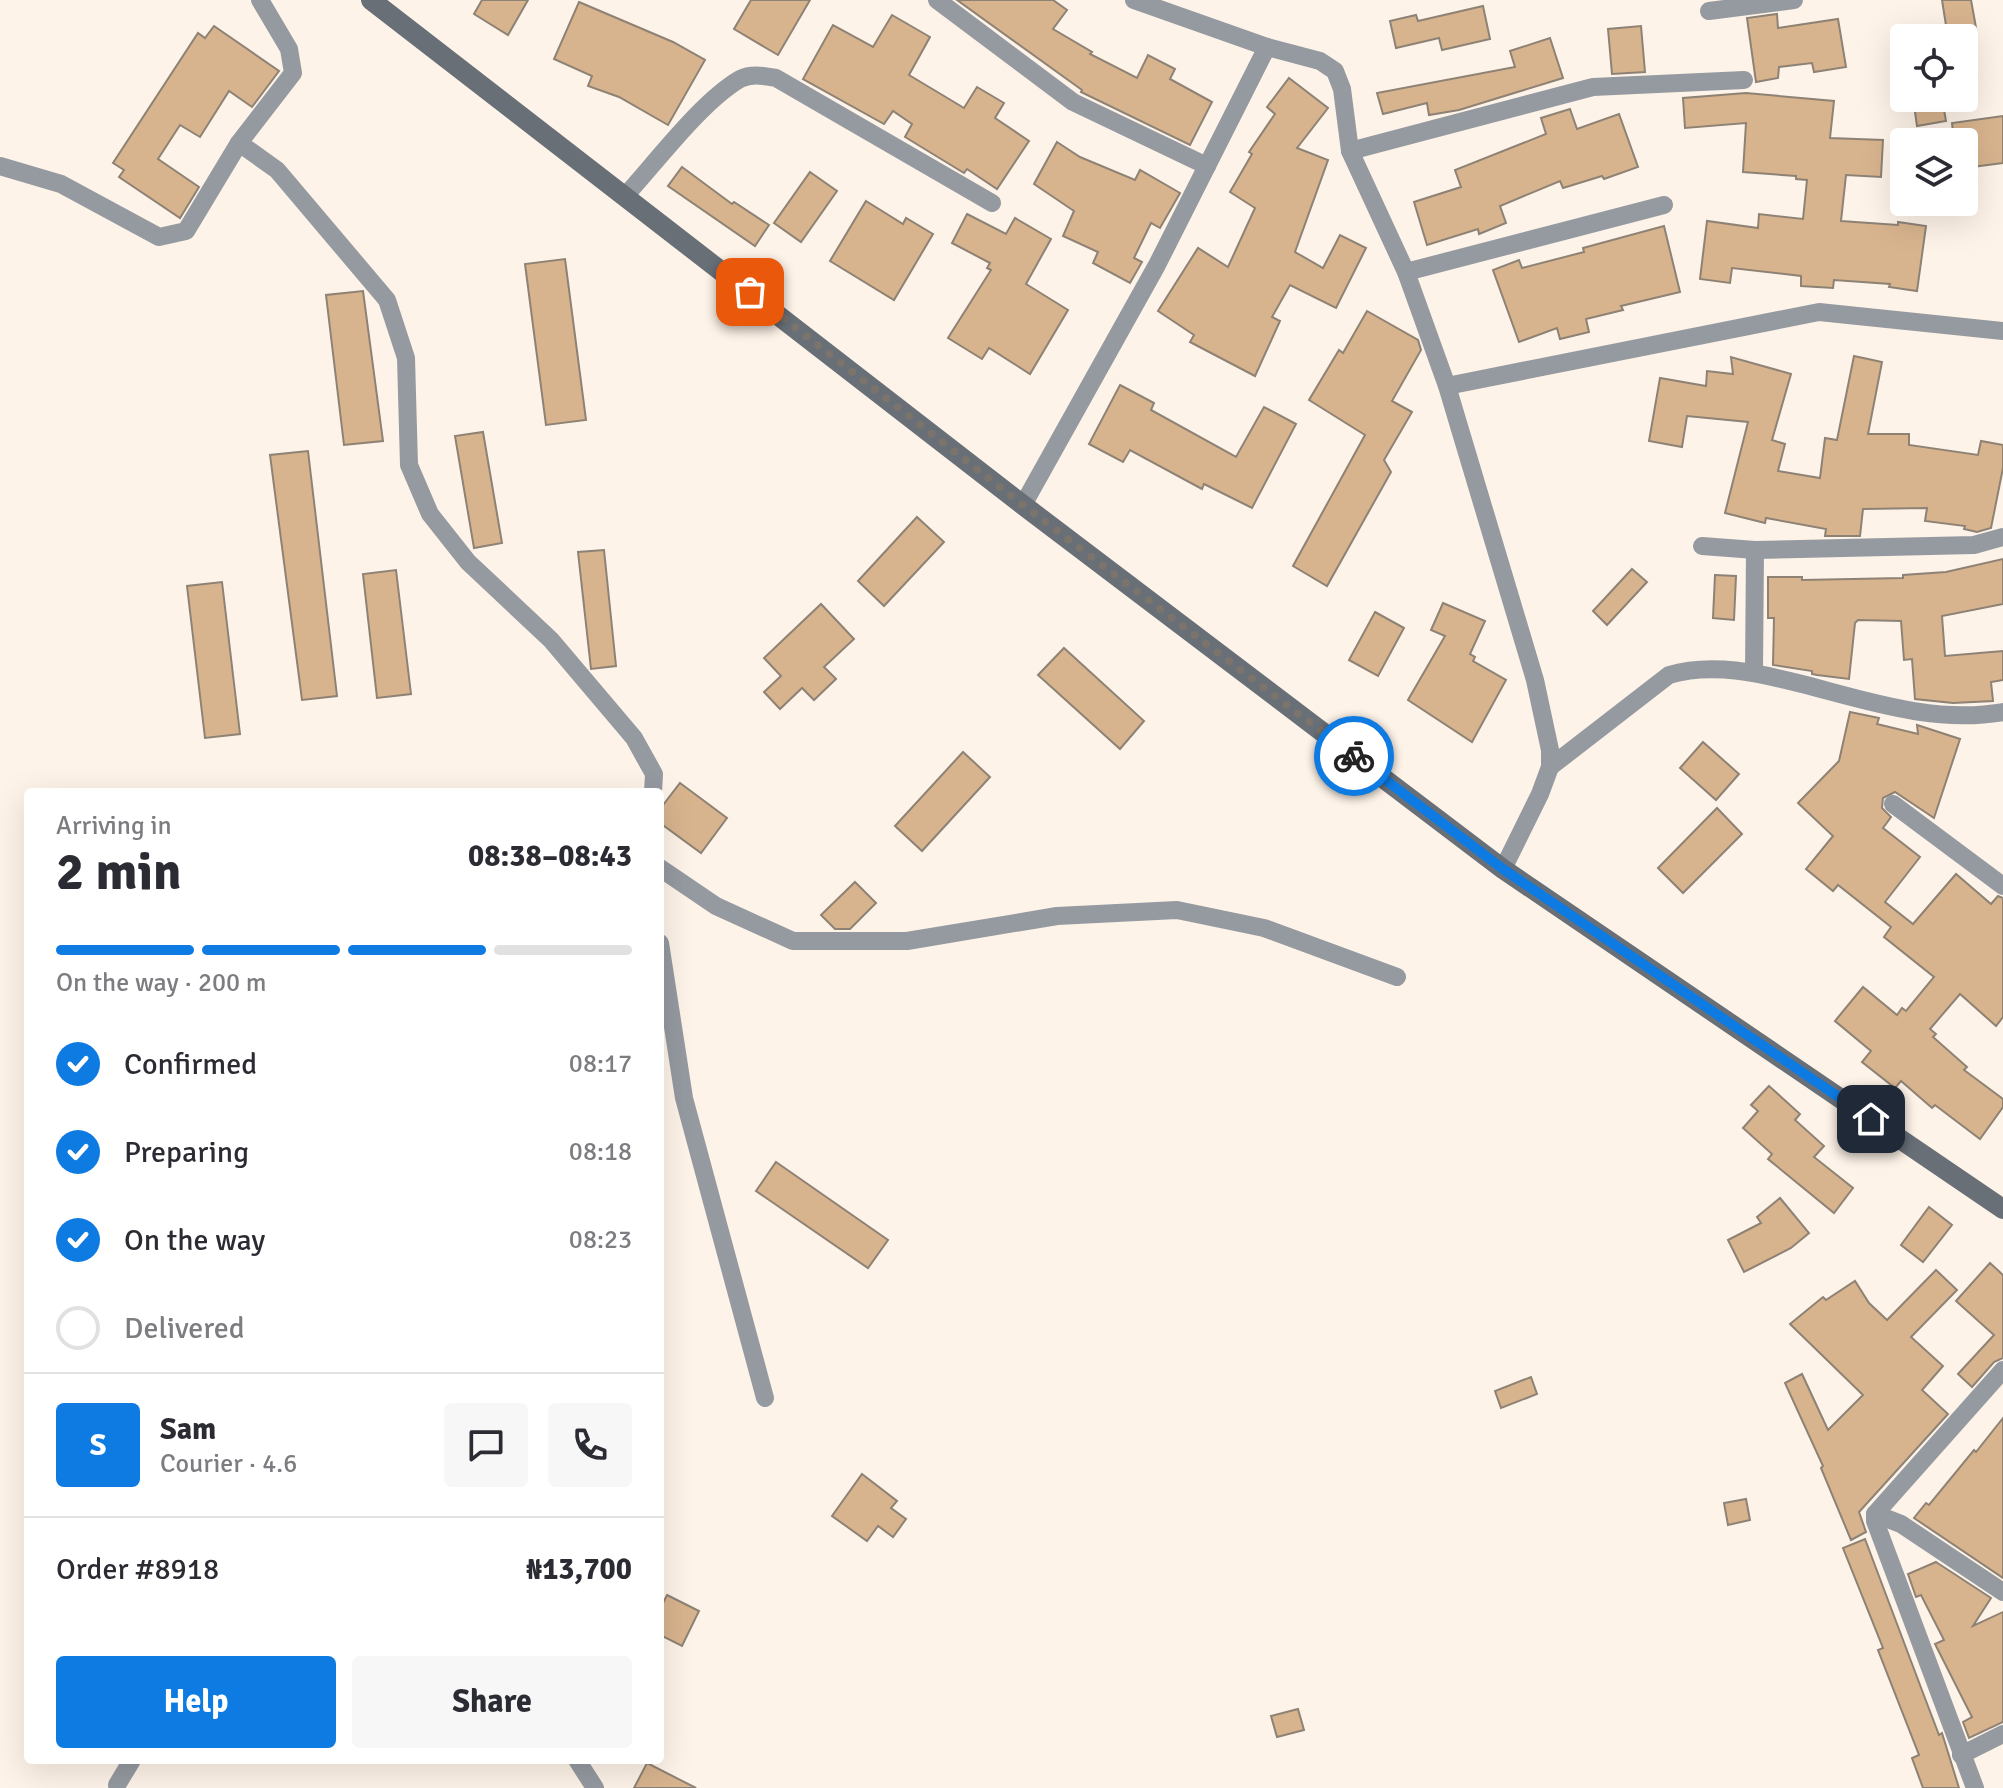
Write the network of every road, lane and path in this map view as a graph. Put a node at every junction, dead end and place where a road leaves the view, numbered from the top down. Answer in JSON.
{"nodes":[{"id":1,"x":260,"y":0,"type":"edge"},
{"id":2,"x":371,"y":0,"type":"edge"},
{"id":3,"x":937,"y":0,"type":"edge"},
{"id":4,"x":1134,"y":0,"type":"edge"},
{"id":5,"x":1794,"y":0,"type":"edge"},
{"id":6,"x":1709,"y":11,"type":"dead end"},
{"id":7,"x":1267,"y":47,"type":"junction"},
{"id":8,"x":1744,"y":80,"type":"dead end"},
{"id":9,"x":239,"y":143,"type":"junction"},
{"id":10,"x":1350,"y":151,"type":"junction"},
{"id":11,"x":0,"y":166,"type":"edge"},
{"id":12,"x":1207,"y":166,"type":"junction"},
{"id":13,"x":626,"y":195,"type":"junction"},
{"id":14,"x":992,"y":203,"type":"dead end"},
{"id":15,"x":1664,"y":205,"type":"dead end"},
{"id":16,"x":1406,"y":272,"type":"junction"},
{"id":17,"x":2003,"y":331,"type":"edge"},
{"id":18,"x":1447,"y":386,"type":"junction"},
{"id":19,"x":1023,"y":505,"type":"junction"},
{"id":20,"x":2003,"y":537,"type":"edge"},
{"id":21,"x":1702,"y":546,"type":"dead end"},
{"id":22,"x":1755,"y":550,"type":"junction"},
{"id":23,"x":1754,"y":672,"type":"junction"},
{"id":24,"x":2003,"y":712,"type":"edge"},
{"id":25,"x":1550,"y":767,"type":"junction"},
{"id":26,"x":653,"y":788,"type":"edge"},
{"id":27,"x":1893,"y":804,"type":"dead end"},
{"id":28,"x":1503,"y":869,"type":"junction"},
{"id":29,"x":664,"y":871,"type":"edge"},
{"id":30,"x":2003,"y":886,"type":"edge"},
{"id":31,"x":1397,"y":977,"type":"dead end"},
{"id":32,"x":664,"y":1000,"type":"edge"},
{"id":33,"x":2003,"y":1209,"type":"edge"},
{"id":34,"x":2003,"y":1370,"type":"edge"},
{"id":35,"x":765,"y":1398,"type":"dead end"},
{"id":36,"x":1875,"y":1514,"type":"junction"},
{"id":37,"x":2003,"y":1592,"type":"edge"},
{"id":38,"x":2003,"y":1734,"type":"edge"},
{"id":39,"x":1961,"y":1755,"type":"junction"},
{"id":40,"x":130,"y":1764,"type":"edge"},
{"id":41,"x":580,"y":1764,"type":"edge"},
{"id":42,"x":117,"y":1785,"type":"dead end"},
{"id":43,"x":595,"y":1788,"type":"edge"},
{"id":44,"x":1975,"y":1788,"type":"edge"}],
"edges":[{"from":1,"to":9,"type":"street"},
{"from":2,"to":13,"type":"main road"},
{"from":3,"to":12,"type":"street"},
{"from":4,"to":7,"type":"street"},
{"from":5,"to":6,"type":"street"},
{"from":7,"to":10,"type":"street"},
{"from":7,"to":12,"type":"street"},
{"from":8,"to":10,"type":"street"},
{"from":9,"to":11,"type":"street"},
{"from":9,"to":26,"type":"street"},
{"from":10,"to":16,"type":"street"},
{"from":12,"to":19,"type":"street"},
{"from":13,"to":14,"type":"street"},
{"from":13,"to":19,"type":"main road"},
{"from":15,"to":16,"type":"street"},
{"from":16,"to":18,"type":"street"},
{"from":17,"to":18,"type":"street"},
{"from":18,"to":25,"type":"street"},
{"from":19,"to":28,"type":"main road"},
{"from":20,"to":22,"type":"street"},
{"from":21,"to":22,"type":"street"},
{"from":22,"to":23,"type":"street"},
{"from":23,"to":24,"type":"street"},
{"from":23,"to":25,"type":"street"},
{"from":25,"to":28,"type":"street"},
{"from":27,"to":30,"type":"street"},
{"from":28,"to":33,"type":"main road"},
{"from":29,"to":31,"type":"street"},
{"from":32,"to":35,"type":"street"},
{"from":34,"to":36,"type":"street"},
{"from":36,"to":37,"type":"street"},
{"from":36,"to":39,"type":"street"},
{"from":38,"to":39,"type":"street"},
{"from":39,"to":44,"type":"street"},
{"from":40,"to":42,"type":"street"},
{"from":41,"to":43,"type":"street"}]}
